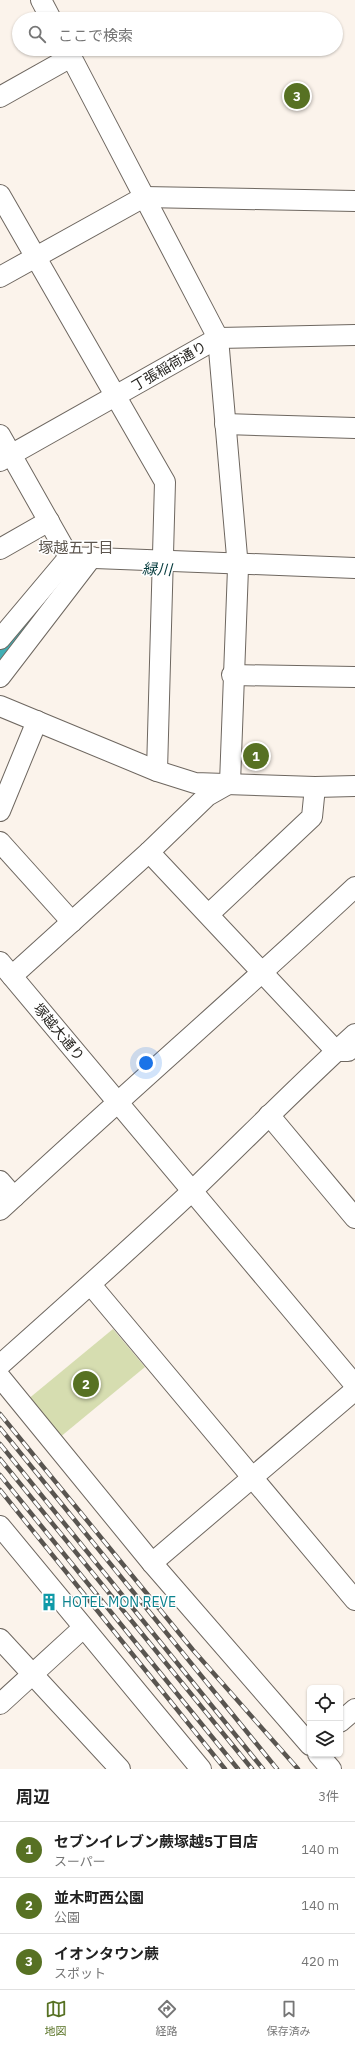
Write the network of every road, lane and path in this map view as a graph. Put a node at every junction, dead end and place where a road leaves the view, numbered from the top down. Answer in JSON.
{"nodes":[{"id":1,"x":41,"y":0,"type":"edge"},
{"id":2,"x":47,"y":12,"type":"edge"},
{"id":3,"x":64,"y":56,"type":"edge"},
{"id":4,"x":71,"y":56,"type":"edge"},
{"id":5,"x":0,"y":97,"type":"edge"},
{"id":6,"x":0,"y":194,"type":"edge"},
{"id":7,"x":144,"y":197,"type":"junction"},
{"id":8,"x":355,"y":201,"type":"edge"},
{"id":9,"x":36,"y":257,"type":"junction"},
{"id":10,"x":0,"y":277,"type":"edge"},
{"id":11,"x":355,"y":335,"type":"edge"},
{"id":12,"x":218,"y":338,"type":"junction"},
{"id":13,"x":115,"y":397,"type":"junction"},
{"id":14,"x":225,"y":424,"type":"junction"},
{"id":15,"x":355,"y":428,"type":"edge"},
{"id":16,"x":0,"y":435,"type":"edge"},
{"id":17,"x":6,"y":458,"type":"edge"},
{"id":18,"x":49,"y":521,"type":"junction"},
{"id":19,"x":0,"y":549,"type":"edge"},
{"id":20,"x":70,"y":557,"type":"junction"},
{"id":21,"x":88,"y":563,"type":"junction"},
{"id":22,"x":162,"y":565,"type":"junction"},
{"id":23,"x":355,"y":568,"type":"edge"},
{"id":24,"x":237,"y":571,"type":"junction"},
{"id":25,"x":0,"y":639,"type":"edge"},
{"id":26,"x":232,"y":675,"type":"junction"},
{"id":27,"x":0,"y":676,"type":"edge"},
{"id":28,"x":355,"y":677,"type":"edge"},
{"id":29,"x":0,"y":706,"type":"edge"},
{"id":30,"x":37,"y":721,"type":"junction"},
{"id":31,"x":157,"y":771,"type":"junction"},
{"id":32,"x":230,"y":783,"type":"junction"},
{"id":33,"x":355,"y":786,"type":"edge"},
{"id":34,"x":315,"y":787,"type":"junction"},
{"id":35,"x":0,"y":810,"type":"edge"},
{"id":36,"x":0,"y":842,"type":"edge"},
{"id":37,"x":148,"y":852,"type":"junction"},
{"id":38,"x":355,"y":887,"type":"edge"},
{"id":39,"x":209,"y":914,"type":"junction"},
{"id":40,"x":72,"y":922,"type":"junction"},
{"id":41,"x":6,"y":969,"type":"edge"},
{"id":42,"x":263,"y":972,"type":"junction"},
{"id":43,"x":355,"y":1034,"type":"edge"},
{"id":44,"x":345,"y":1051,"type":"edge"},
{"id":45,"x":117,"y":1101,"type":"junction"},
{"id":46,"x":268,"y":1115,"type":"junction"},
{"id":47,"x":0,"y":1181,"type":"edge"},
{"id":48,"x":192,"y":1191,"type":"junction"},
{"id":49,"x":7,"y":1204,"type":"edge"},
{"id":50,"x":355,"y":1218,"type":"edge"},
{"id":51,"x":91,"y":1285,"type":"junction"},
{"id":52,"x":0,"y":1365,"type":"edge"},
{"id":53,"x":0,"y":1377,"type":"edge"},
{"id":54,"x":355,"y":1384,"type":"edge"},
{"id":55,"x":355,"y":1390,"type":"edge"},
{"id":56,"x":252,"y":1479,"type":"junction"},
{"id":57,"x":0,"y":1526,"type":"edge"},
{"id":58,"x":152,"y":1563,"type":"junction"},
{"id":59,"x":355,"y":1600,"type":"edge"},
{"id":60,"x":83,"y":1628,"type":"junction"},
{"id":61,"x":0,"y":1638,"type":"edge"},
{"id":62,"x":33,"y":1674,"type":"junction"},
{"id":63,"x":0,"y":1704,"type":"edge"},
{"id":64,"x":355,"y":1709,"type":"edge"},
{"id":65,"x":341,"y":1721,"type":"edge"},
{"id":66,"x":307,"y":1742,"type":"edge"},
{"id":67,"x":321,"y":1757,"type":"edge"},
{"id":68,"x":120,"y":1769,"type":"edge"},
{"id":69,"x":201,"y":1769,"type":"edge"},
{"id":70,"x":331,"y":1769,"type":"edge"}],
"edges":[{"from":1,"to":2,"type":"street"},
{"from":3,"to":5,"type":"street"},
{"from":4,"to":7,"type":"street"},
{"from":6,"to":9,"type":"street"},
{"from":7,"to":8,"type":"street"},
{"from":7,"to":9,"type":"street"},
{"from":7,"to":12,"type":"street"},
{"from":9,"to":10,"type":"street"},
{"from":9,"to":13,"type":"street"},
{"from":11,"to":12,"type":"street","name":"丁張稲荷通り"},
{"from":12,"to":13,"type":"street","name":"丁張稲荷通り"},
{"from":12,"to":14,"type":"street"},
{"from":13,"to":17,"type":"street","name":"丁張稲荷通り"},
{"from":13,"to":22,"type":"street"},
{"from":14,"to":15,"type":"street"},
{"from":14,"to":24,"type":"street"},
{"from":16,"to":17,"type":"street"},
{"from":17,"to":18,"type":"street"},
{"from":18,"to":19,"type":"street"},
{"from":18,"to":20,"type":"street"},
{"from":20,"to":21,"type":"street"},
{"from":20,"to":25,"type":"street"},
{"from":21,"to":22,"type":"street"},
{"from":21,"to":27,"type":"street"},
{"from":22,"to":24,"type":"street"},
{"from":22,"to":31,"type":"street"},
{"from":23,"to":24,"type":"street"},
{"from":24,"to":26,"type":"street"},
{"from":26,"to":28,"type":"street"},
{"from":26,"to":32,"type":"street"},
{"from":29,"to":30,"type":"street"},
{"from":30,"to":31,"type":"street"},
{"from":30,"to":35,"type":"street"},
{"from":31,"to":32,"type":"street"},
{"from":32,"to":34,"type":"street"},
{"from":32,"to":37,"type":"street"},
{"from":33,"to":34,"type":"street"},
{"from":34,"to":39,"type":"street"},
{"from":36,"to":40,"type":"street"},
{"from":37,"to":39,"type":"street"},
{"from":37,"to":40,"type":"street"},
{"from":38,"to":42,"type":"street"},
{"from":39,"to":42,"type":"street"},
{"from":40,"to":41,"type":"street"},
{"from":41,"to":45,"type":"street","name":"塚越大通り"},
{"from":42,"to":44,"type":"street"},
{"from":42,"to":45,"type":"street"},
{"from":43,"to":44,"type":"street"},
{"from":44,"to":46,"type":"street"},
{"from":45,"to":48,"type":"street","name":"塚越大通り"},
{"from":45,"to":49,"type":"street"},
{"from":46,"to":48,"type":"street"},
{"from":46,"to":50,"type":"street"},
{"from":47,"to":49,"type":"street"},
{"from":48,"to":51,"type":"street"},
{"from":48,"to":54,"type":"street","name":"塚越大通り"},
{"from":51,"to":52,"type":"street"},
{"from":51,"to":56,"type":"street"},
{"from":53,"to":58,"type":"street"},
{"from":55,"to":56,"type":"street"},
{"from":56,"to":58,"type":"street"},
{"from":56,"to":59,"type":"street"},
{"from":57,"to":60,"type":"street"},
{"from":58,"to":66,"type":"street"},
{"from":60,"to":62,"type":"street"},
{"from":60,"to":69,"type":"street"},
{"from":61,"to":62,"type":"street"},
{"from":62,"to":63,"type":"street"},
{"from":62,"to":68,"type":"street"},
{"from":64,"to":65,"type":"street"},
{"from":67,"to":70,"type":"street"}]}
